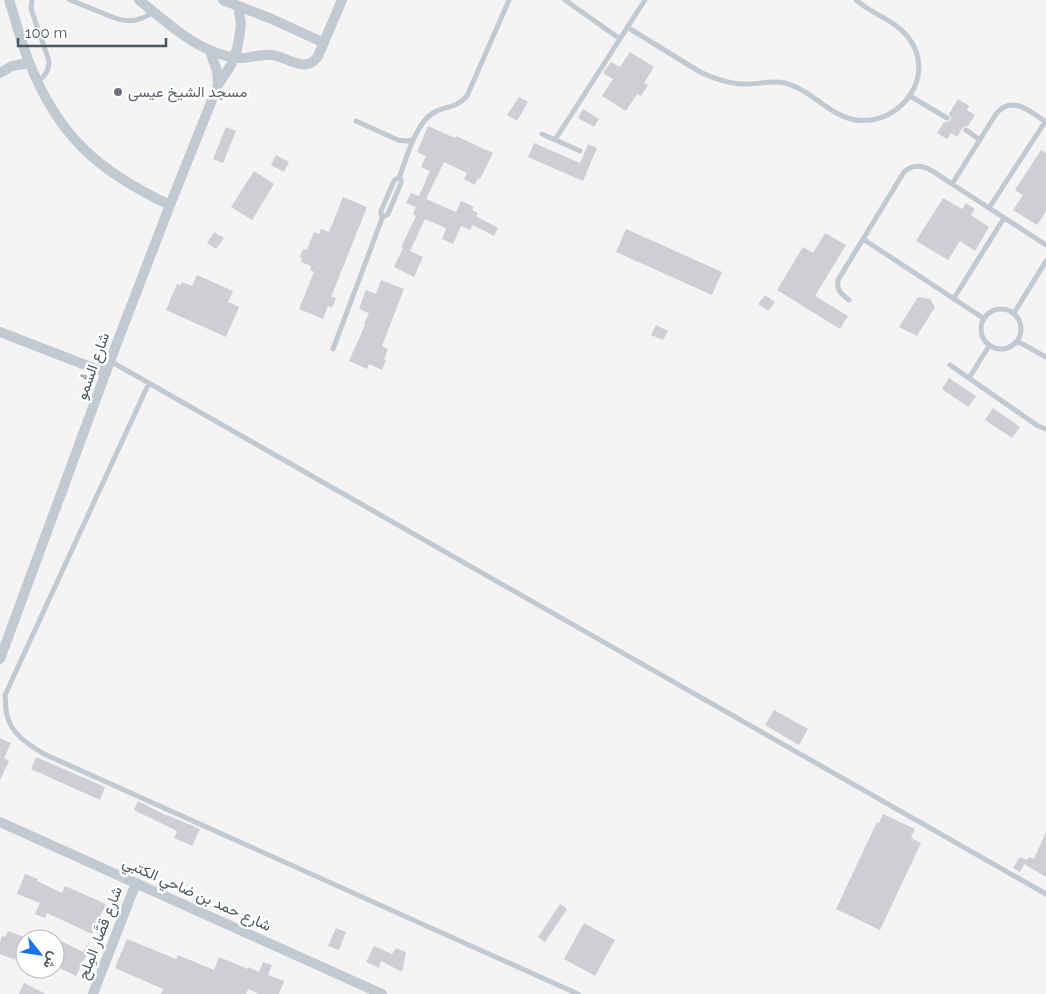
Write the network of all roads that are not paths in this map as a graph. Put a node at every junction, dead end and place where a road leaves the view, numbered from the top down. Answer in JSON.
{"nodes":[{"id":1,"x":9,"y":0,"type":"edge"},
{"id":2,"x":16,"y":0,"type":"edge"},
{"id":3,"x":32,"y":0,"type":"edge"},
{"id":4,"x":70,"y":0,"type":"edge"},
{"id":5,"x":139,"y":0,"type":"edge"},
{"id":6,"x":223,"y":0,"type":"edge"},
{"id":7,"x":342,"y":0,"type":"edge"},
{"id":8,"x":509,"y":0,"type":"edge"},
{"id":9,"x":565,"y":0,"type":"edge"},
{"id":10,"x":645,"y":0,"type":"edge"},
{"id":11,"x":856,"y":0,"type":"edge"},
{"id":12,"x":238,"y":6,"type":"junction"},
{"id":13,"x":153,"y":12,"type":"junction"},
{"id":14,"x":14,"y":15,"type":"junction"},
{"id":15,"x":627,"y":27,"type":"junction"},
{"id":16,"x":620,"y":38,"type":"junction"},
{"id":17,"x":324,"y":43,"type":"junction"},
{"id":18,"x":210,"y":51,"type":"junction"},
{"id":19,"x":234,"y":57,"type":"junction"},
{"id":20,"x":29,"y":63,"type":"junction"},
{"id":21,"x":0,"y":73,"type":"edge"},
{"id":22,"x":37,"y":82,"type":"junction"},
{"id":23,"x":218,"y":85,"type":"junction"},
{"id":24,"x":910,"y":96,"type":"junction"},
{"id":25,"x":946,"y":118,"type":"dead end"},
{"id":26,"x":356,"y":120,"type":"dead end"},
{"id":27,"x":1046,"y":122,"type":"edge"},
{"id":28,"x":966,"y":130,"type":"dead end"},
{"id":29,"x":542,"y":134,"type":"dead end"},
{"id":30,"x":413,"y":140,"type":"junction"},
{"id":31,"x":555,"y":140,"type":"junction"},
{"id":32,"x":980,"y":140,"type":"junction"},
{"id":33,"x":580,"y":152,"type":"dead end"},
{"id":34,"x":952,"y":184,"type":"junction"},
{"id":35,"x":170,"y":205,"type":"junction"},
{"id":36,"x":989,"y":208,"type":"junction"},
{"id":37,"x":1004,"y":218,"type":"junction"},
{"id":38,"x":863,"y":239,"type":"junction"},
{"id":39,"x":1046,"y":245,"type":"edge"},
{"id":40,"x":1046,"y":261,"type":"edge"},
{"id":41,"x":954,"y":298,"type":"junction"},
{"id":42,"x":849,"y":300,"type":"dead end"},
{"id":43,"x":1014,"y":312,"type":"junction"},
{"id":44,"x":983,"y":318,"type":"junction"},
{"id":45,"x":0,"y":332,"type":"edge"},
{"id":46,"x":1017,"y":341,"type":"junction"},
{"id":47,"x":989,"y":346,"type":"junction"},
{"id":48,"x":333,"y":349,"type":"dead end"},
{"id":49,"x":1046,"y":357,"type":"edge"},
{"id":50,"x":110,"y":361,"type":"junction"},
{"id":51,"x":950,"y":365,"type":"dead end"},
{"id":52,"x":106,"y":373,"type":"junction"},
{"id":53,"x":969,"y":378,"type":"junction"},
{"id":54,"x":149,"y":383,"type":"junction"},
{"id":55,"x":1046,"y":429,"type":"edge"},
{"id":56,"x":0,"y":659,"type":"edge"},
{"id":57,"x":0,"y":822,"type":"edge"},
{"id":58,"x":136,"y":883,"type":"junction"},
{"id":59,"x":1046,"y":894,"type":"edge"},
{"id":60,"x":93,"y":994,"type":"edge"},
{"id":61,"x":382,"y":994,"type":"edge"},
{"id":62,"x":578,"y":994,"type":"edge"}],
"edges":[{"from":1,"to":14,"type":"street"},
{"from":2,"to":14,"type":"street"},
{"from":3,"to":22,"type":"lane"},
{"from":4,"to":13,"type":"lane"},
{"from":5,"to":13,"type":"street"},
{"from":6,"to":12,"type":"street"},
{"from":7,"to":17,"type":"street"},
{"from":8,"to":30,"type":"lane"},
{"from":9,"to":16,"type":"lane"},
{"from":10,"to":15,"type":"lane"},
{"from":11,"to":24,"type":"lane"},
{"from":12,"to":17,"type":"street"},
{"from":12,"to":19,"type":"street","name":"شارع السُّمو"},
{"from":13,"to":18,"type":"street"},
{"from":14,"to":20,"type":"street"},
{"from":15,"to":16,"type":"lane"},
{"from":15,"to":24,"type":"lane"},
{"from":16,"to":31,"type":"lane"},
{"from":17,"to":19,"type":"street"},
{"from":18,"to":19,"type":"street"},
{"from":18,"to":23,"type":"street"},
{"from":19,"to":23,"type":"street","name":"شارع السُّمو"},
{"from":20,"to":21,"type":"street"},
{"from":20,"to":22,"type":"street"},
{"from":22,"to":35,"type":"street"},
{"from":23,"to":35,"type":"street","name":"شارع السُّمو"},
{"from":24,"to":25,"type":"lane"},
{"from":26,"to":30,"type":"lane"},
{"from":27,"to":32,"type":"lane"},
{"from":27,"to":36,"type":"lane"},
{"from":28,"to":32,"type":"lane"},
{"from":29,"to":31,"type":"lane"},
{"from":30,"to":48,"type":"lane"},
{"from":31,"to":33,"type":"lane"},
{"from":32,"to":34,"type":"lane"},
{"from":34,"to":36,"type":"lane"},
{"from":34,"to":38,"type":"lane"},
{"from":35,"to":50,"type":"street","name":"شارع السُّمو"},
{"from":36,"to":37,"type":"lane"},
{"from":37,"to":39,"type":"lane"},
{"from":37,"to":41,"type":"lane"},
{"from":38,"to":41,"type":"lane"},
{"from":38,"to":42,"type":"lane"},
{"from":40,"to":43,"type":"lane"},
{"from":41,"to":44,"type":"lane"},
{"from":43,"to":44,"type":"lane"},
{"from":43,"to":46,"type":"lane"},
{"from":44,"to":47,"type":"lane"},
{"from":45,"to":52,"type":"street"},
{"from":46,"to":47,"type":"lane"},
{"from":46,"to":49,"type":"lane"},
{"from":47,"to":53,"type":"lane"},
{"from":50,"to":52,"type":"street","name":"شارع السُّمو"},
{"from":50,"to":54,"type":"lane"},
{"from":51,"to":53,"type":"lane"},
{"from":52,"to":56,"type":"street","name":"شارع السُّمو"},
{"from":53,"to":55,"type":"lane"},
{"from":54,"to":59,"type":"lane"},
{"from":54,"to":62,"type":"lane"},
{"from":57,"to":58,"type":"street","name":"شارع حمد بن ضاحي الكتبي"},
{"from":58,"to":60,"type":"street","name":"شارع قصَّار المِلح"},
{"from":58,"to":61,"type":"street","name":"شارع حمد بن ضاحي الكتبي"}]}
